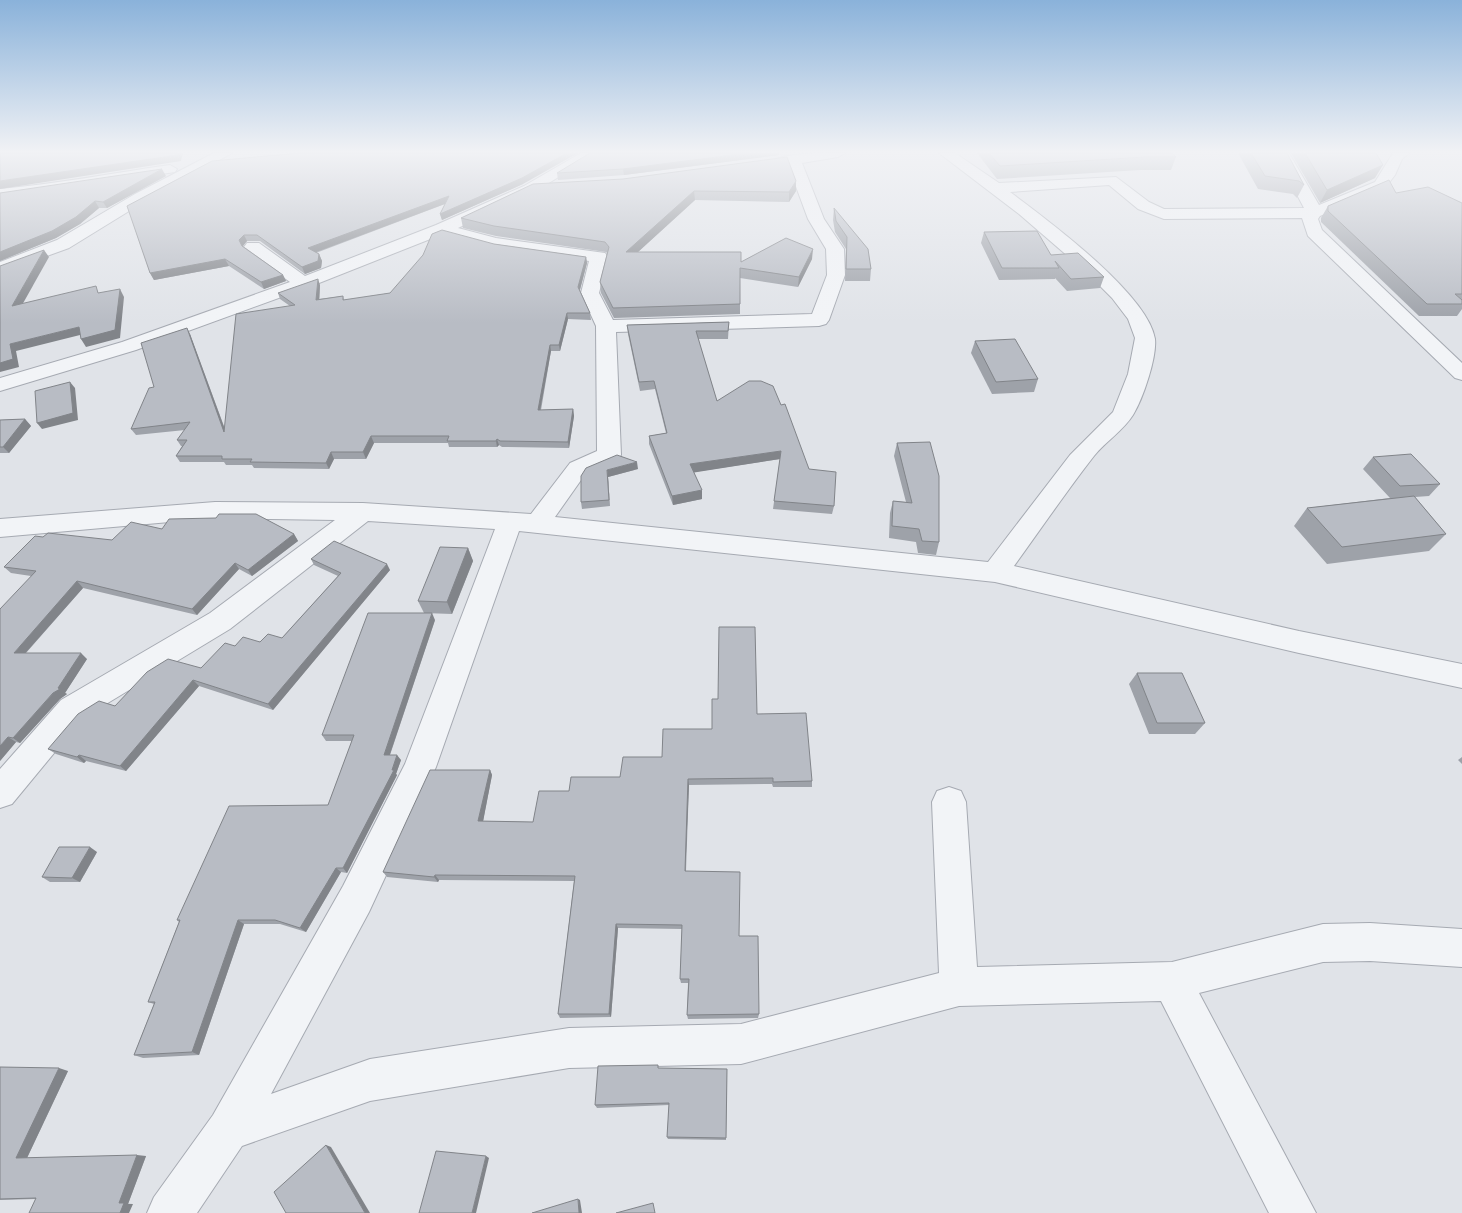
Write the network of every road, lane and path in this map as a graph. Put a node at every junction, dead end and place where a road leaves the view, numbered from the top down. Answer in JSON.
{"nodes":[{"id":1,"x":123,"y":210,"type":"edge"},
{"id":2,"x":484,"y":210,"type":"edge"},
{"id":3,"x":812,"y":210,"type":"edge"},
{"id":4,"x":1023,"y":210,"type":"edge"},
{"id":5,"x":1149,"y":210,"type":"edge"},
{"id":6,"x":1312,"y":210,"type":"edge"},
{"id":7,"x":1321,"y":210,"type":"edge"},
{"id":8,"x":1313,"y":213,"type":"junction"},
{"id":9,"x":442,"y":229,"type":"junction"},
{"id":10,"x":253,"y":247,"type":"dead end"},
{"id":11,"x":0,"y":268,"type":"edge"},
{"id":12,"x":304,"y":283,"type":"junction"},
{"id":13,"x":606,"y":326,"type":"junction"},
{"id":14,"x":1462,"y":374,"type":"edge"},
{"id":15,"x":0,"y":385,"type":"edge"},
{"id":16,"x":363,"y":512,"type":"junction"},
{"id":17,"x":523,"y":523,"type":"junction"},
{"id":18,"x":0,"y":528,"type":"edge"},
{"id":19,"x":995,"y":572,"type":"junction"},
{"id":20,"x":1462,"y":676,"type":"edge"},
{"id":21,"x":0,"y":793,"type":"edge"},
{"id":22,"x":949,"y":802,"type":"dead end"},
{"id":23,"x":1462,"y":948,"type":"edge"},
{"id":24,"x":1172,"y":981,"type":"junction"},
{"id":25,"x":959,"y":987,"type":"junction"},
{"id":26,"x":228,"y":1130,"type":"junction"},
{"id":27,"x":170,"y":1213,"type":"edge"},
{"id":28,"x":1293,"y":1213,"type":"edge"}],
"edges":[{"from":1,"to":11,"type":"street"},
{"from":2,"to":9,"type":"street"},
{"from":3,"to":13,"type":"street"},
{"from":4,"to":19,"type":"street"},
{"from":5,"to":8,"type":"street"},
{"from":6,"to":8,"type":"street"},
{"from":7,"to":8,"type":"street"},
{"from":8,"to":14,"type":"street"},
{"from":9,"to":12,"type":"street"},
{"from":9,"to":13,"type":"street"},
{"from":10,"to":12,"type":"street"},
{"from":12,"to":15,"type":"street"},
{"from":13,"to":17,"type":"street"},
{"from":16,"to":17,"type":"street"},
{"from":16,"to":18,"type":"street"},
{"from":16,"to":21,"type":"street"},
{"from":17,"to":19,"type":"street"},
{"from":17,"to":26,"type":"street"},
{"from":19,"to":20,"type":"street"},
{"from":22,"to":25,"type":"street"},
{"from":23,"to":24,"type":"street"},
{"from":24,"to":25,"type":"street"},
{"from":24,"to":28,"type":"street"},
{"from":25,"to":26,"type":"street"},
{"from":26,"to":27,"type":"street"}]}
